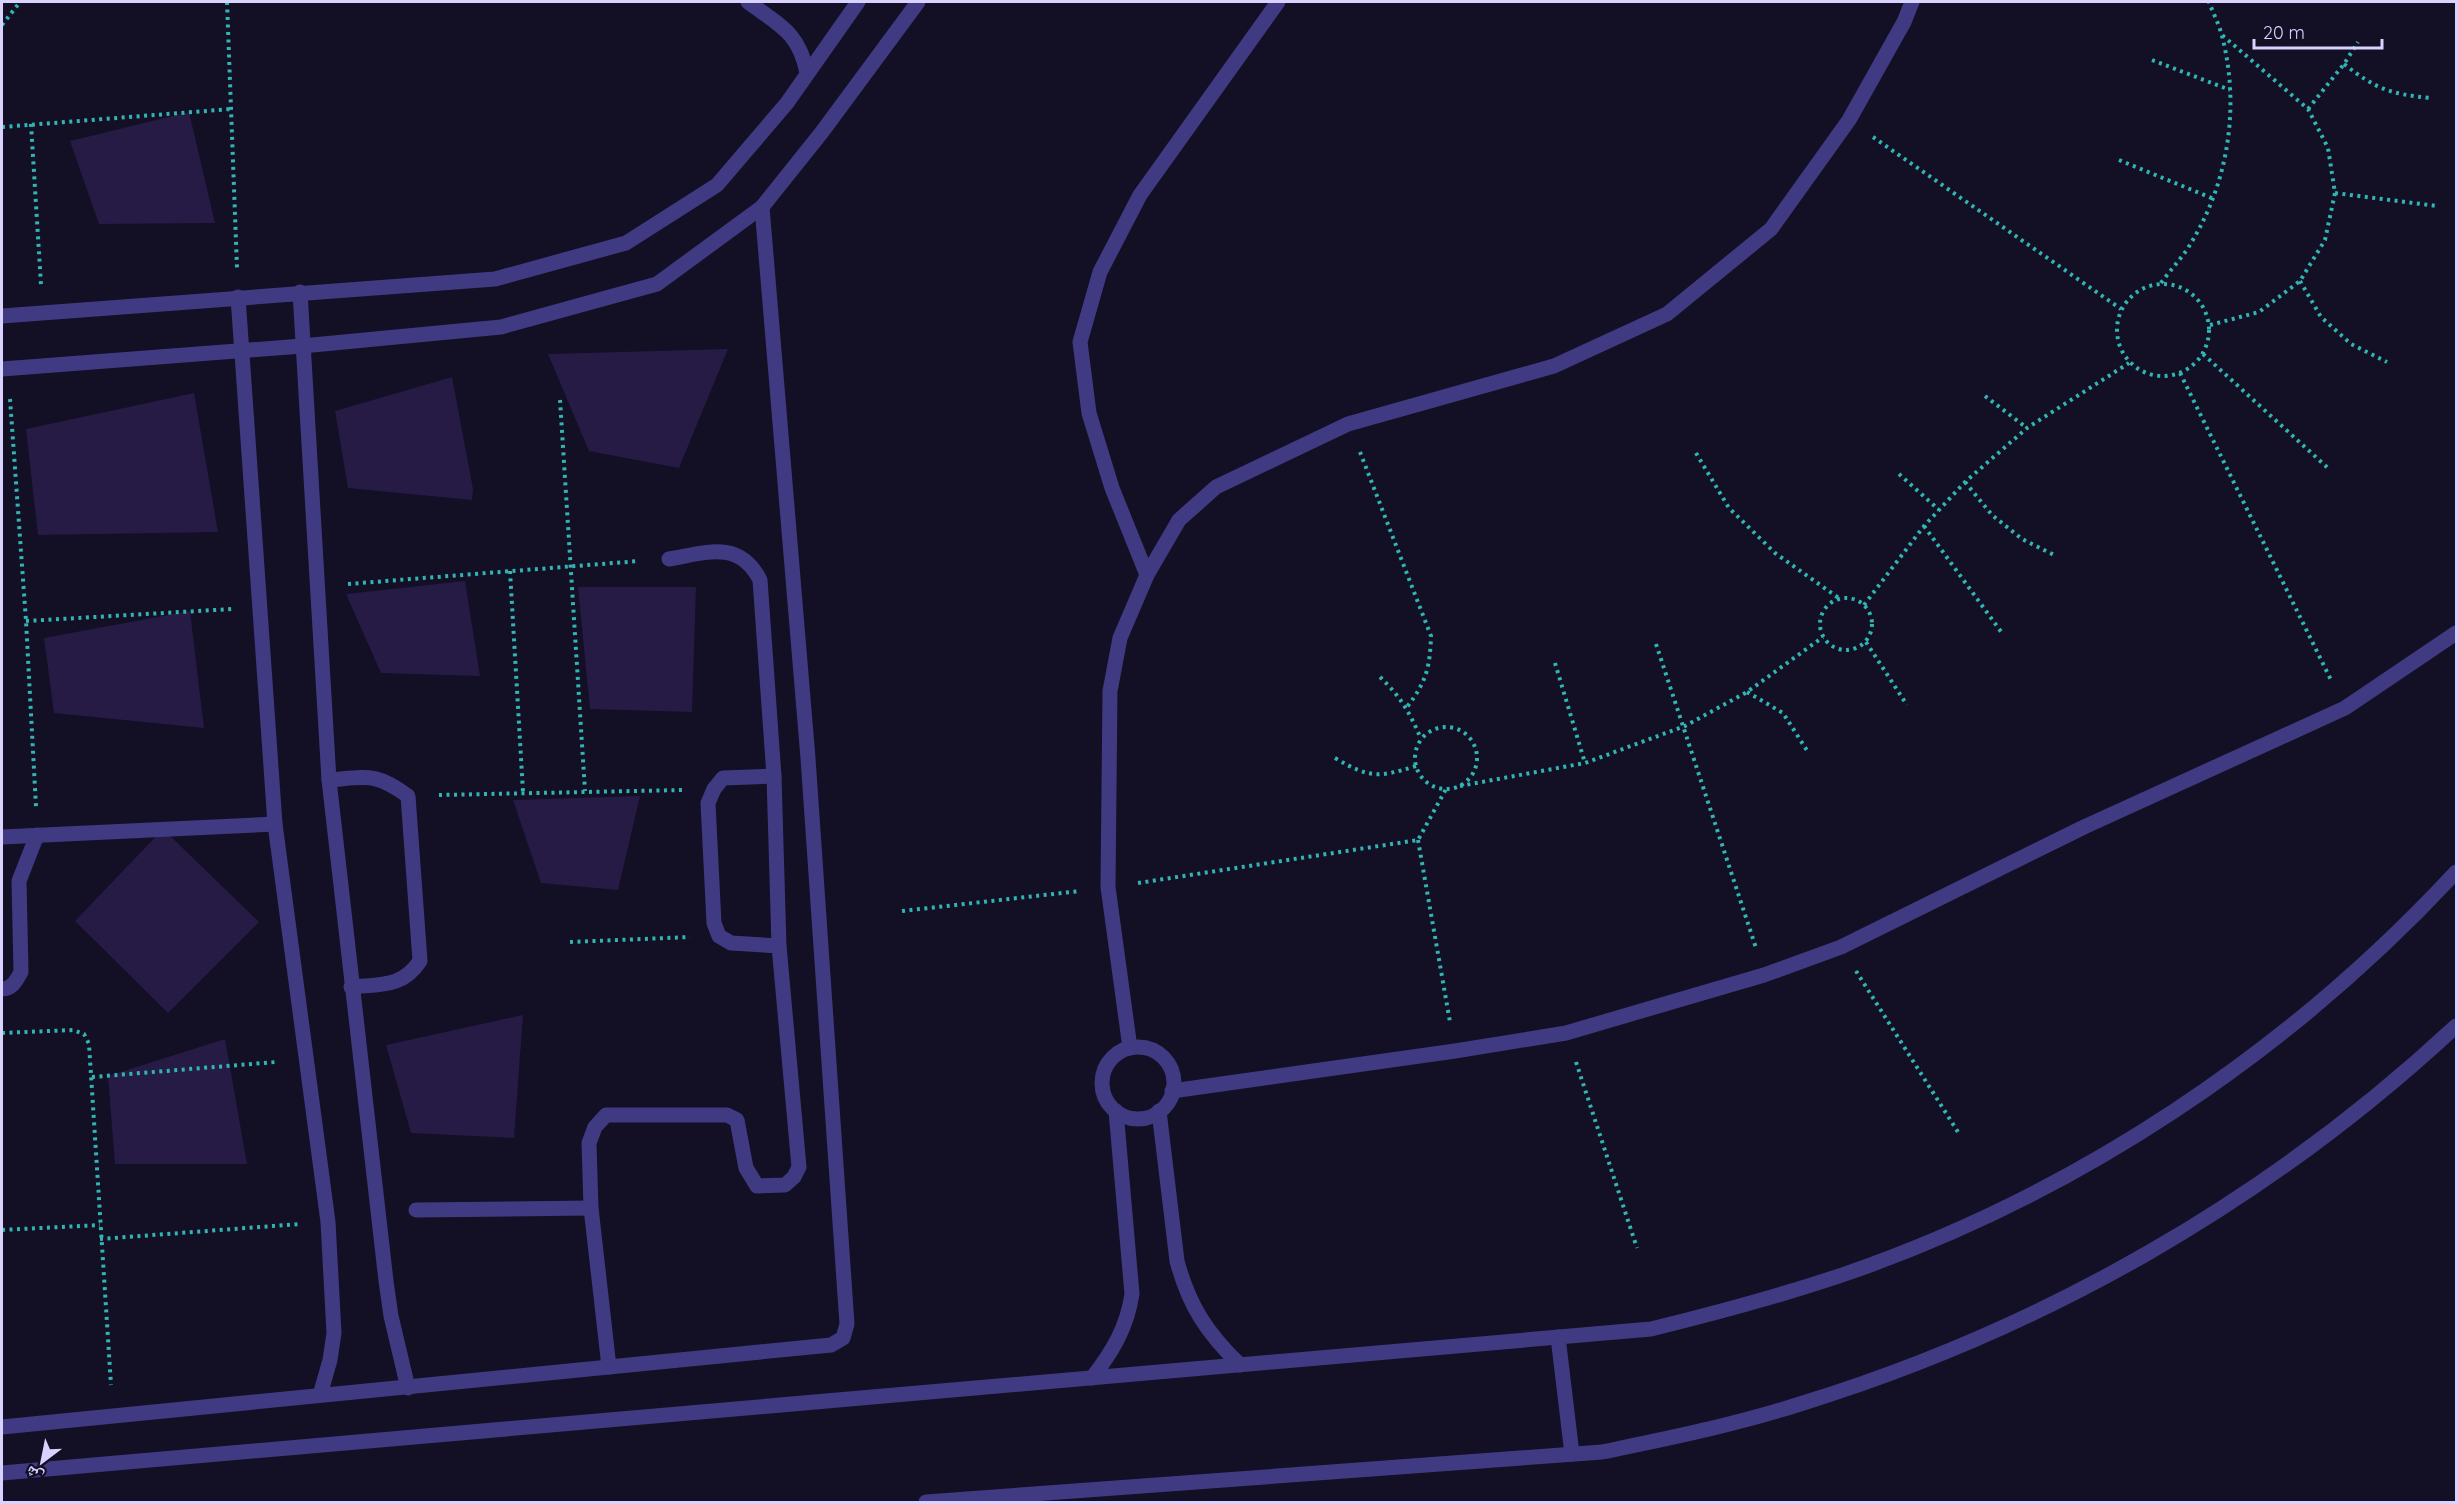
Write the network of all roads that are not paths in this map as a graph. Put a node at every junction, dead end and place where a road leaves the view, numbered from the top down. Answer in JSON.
{"nodes":[{"id":1,"x":748,"y":2,"type":"edge"},
{"id":2,"x":858,"y":2,"type":"edge"},
{"id":3,"x":918,"y":2,"type":"edge"},
{"id":4,"x":1278,"y":2,"type":"edge"},
{"id":5,"x":1911,"y":2,"type":"edge"},
{"id":6,"x":807,"y":73,"type":"junction"},
{"id":7,"x":762,"y":207,"type":"junction"},
{"id":8,"x":300,"y":292,"type":"junction"},
{"id":9,"x":238,"y":297,"type":"junction"},
{"id":10,"x":2,"y":316,"type":"edge"},
{"id":11,"x":303,"y":346,"type":"junction"},
{"id":12,"x":243,"y":350,"type":"junction"},
{"id":13,"x":5,"y":368,"type":"edge"},
{"id":14,"x":669,"y":559,"type":"road end"},
{"id":15,"x":1147,"y":575,"type":"junction"},
{"id":16,"x":2457,"y":633,"type":"edge"},
{"id":17,"x":774,"y":776,"type":"junction"},
{"id":18,"x":328,"y":780,"type":"junction"},
{"id":19,"x":275,"y":824,"type":"junction"},
{"id":20,"x":37,"y":835,"type":"junction"},
{"id":21,"x":2,"y":837,"type":"edge"},
{"id":22,"x":2457,"y":872,"type":"edge"},
{"id":23,"x":779,"y":946,"type":"junction"},
{"id":24,"x":351,"y":987,"type":"junction"},
{"id":25,"x":2,"y":989,"type":"edge"},
{"id":26,"x":2457,"y":1026,"type":"edge"},
{"id":27,"x":1130,"y":1048,"type":"junction"},
{"id":28,"x":1172,"y":1092,"type":"junction"},
{"id":29,"x":1116,"y":1111,"type":"junction"},
{"id":30,"x":1160,"y":1111,"type":"junction"},
{"id":31,"x":591,"y":1208,"type":"junction"},
{"id":32,"x":416,"y":1210,"type":"dead end"},
{"id":33,"x":1558,"y":1337,"type":"junction"},
{"id":34,"x":1240,"y":1365,"type":"junction"},
{"id":35,"x":609,"y":1367,"type":"junction"},
{"id":36,"x":1092,"y":1378,"type":"junction"},
{"id":37,"x":408,"y":1388,"type":"junction"},
{"id":38,"x":320,"y":1395,"type":"junction"},
{"id":39,"x":2,"y":1427,"type":"edge"},
{"id":40,"x":1572,"y":1454,"type":"junction"},
{"id":41,"x":2,"y":1473,"type":"edge"},
{"id":42,"x":926,"y":1503,"type":"edge"}],
"edges":[{"from":1,"to":6,"type":"street"},
{"from":2,"to":6,"type":"street"},
{"from":3,"to":7,"type":"street"},
{"from":4,"to":15,"type":"street"},
{"from":5,"to":15,"type":"street"},
{"from":6,"to":8,"type":"street"},
{"from":7,"to":11,"type":"street"},
{"from":7,"to":35,"type":"street"},
{"from":8,"to":9,"type":"street"},
{"from":8,"to":11,"type":"street"},
{"from":9,"to":10,"type":"street"},
{"from":9,"to":12,"type":"street"},
{"from":11,"to":12,"type":"street"},
{"from":11,"to":18,"type":"street"},
{"from":12,"to":13,"type":"street"},
{"from":12,"to":19,"type":"street"},
{"from":14,"to":17,"type":"street"},
{"from":15,"to":27,"type":"street"},
{"from":16,"to":28,"type":"street"},
{"from":17,"to":23,"type":"street"},
{"from":17,"to":23,"type":"street"},
{"from":18,"to":24,"type":"street"},
{"from":18,"to":24,"type":"street"},
{"from":19,"to":20,"type":"street"},
{"from":19,"to":38,"type":"street"},
{"from":20,"to":21,"type":"street"},
{"from":20,"to":25,"type":"street"},
{"from":22,"to":33,"type":"street"},
{"from":23,"to":31,"type":"street"},
{"from":24,"to":37,"type":"street"},
{"from":26,"to":40,"type":"street"},
{"from":27,"to":28,"type":"street"},
{"from":27,"to":29,"type":"street"},
{"from":28,"to":30,"type":"street"},
{"from":29,"to":30,"type":"street"},
{"from":29,"to":36,"type":"street"},
{"from":30,"to":34,"type":"street"},
{"from":31,"to":32,"type":"street"},
{"from":31,"to":35,"type":"street"},
{"from":33,"to":34,"type":"street"},
{"from":33,"to":40,"type":"street"},
{"from":34,"to":36,"type":"street"},
{"from":35,"to":37,"type":"street"},
{"from":36,"to":41,"type":"street"},
{"from":37,"to":38,"type":"street"},
{"from":38,"to":39,"type":"street"},
{"from":40,"to":42,"type":"street"}]}
